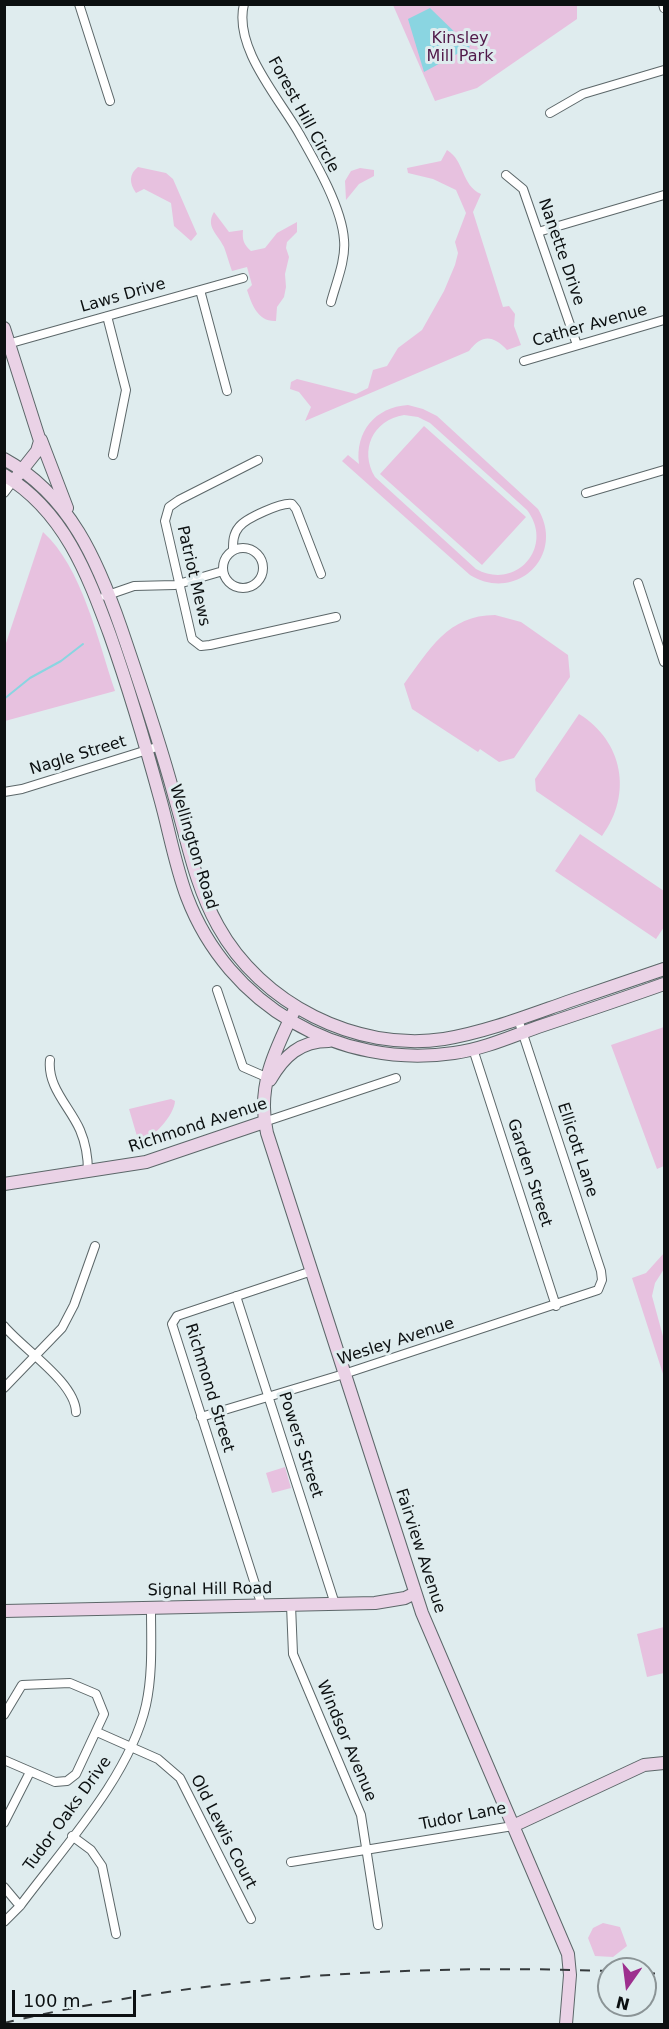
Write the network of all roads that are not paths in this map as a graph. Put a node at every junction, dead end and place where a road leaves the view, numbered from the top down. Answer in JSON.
{"nodes":[{"id":1,"x":79,"y":4,"type":"edge"},
{"id":2,"x":244,"y":4,"type":"edge"},
{"id":3,"x":664,"y":70,"type":"edge"},
{"id":4,"x":110,"y":101,"type":"dead end"},
{"id":5,"x":550,"y":113,"type":"dead end"},
{"id":6,"x":506,"y":175,"type":"dead end"},
{"id":7,"x":664,"y":195,"type":"edge"},
{"id":8,"x":538,"y":232,"type":"junction"},
{"id":9,"x":243,"y":278,"type":"dead end"},
{"id":10,"x":200,"y":290,"type":"junction"},
{"id":11,"x":331,"y":302,"type":"dead end"},
{"id":12,"x":107,"y":315,"type":"junction"},
{"id":13,"x":664,"y":320,"type":"edge"},
{"id":14,"x":4,"y":328,"type":"edge"},
{"id":15,"x":7,"y":345,"type":"edge"},
{"id":16,"x":578,"y":345,"type":"junction"},
{"id":17,"x":524,"y":361,"type":"dead end"},
{"id":18,"x":227,"y":391,"type":"dead end"},
{"id":19,"x":38,"y":429,"type":"junction"},
{"id":20,"x":113,"y":455,"type":"dead end"},
{"id":21,"x":4,"y":459,"type":"edge"},
{"id":22,"x":258,"y":460,"type":"dead end"},
{"id":23,"x":22,"y":470,"type":"junction"},
{"id":24,"x":664,"y":471,"type":"edge"},
{"id":25,"x":9,"y":478,"type":"edge"},
{"id":26,"x":4,"y":493,"type":"edge"},
{"id":27,"x":586,"y":493,"type":"dead end"},
{"id":28,"x":75,"y":525,"type":"junction"},
{"id":29,"x":233,"y":550,"type":"junction"},
{"id":30,"x":224,"y":571,"type":"junction"},
{"id":31,"x":321,"y":574,"type":"dead end"},
{"id":32,"x":638,"y":583,"type":"dead end"},
{"id":33,"x":179,"y":584,"type":"junction"},
{"id":34,"x":109,"y":594,"type":"junction"},
{"id":35,"x":97,"y":599,"type":"junction"},
{"id":36,"x":336,"y":617,"type":"dead end"},
{"id":37,"x":664,"y":662,"type":"edge"},
{"id":38,"x":160,"y":746,"type":"junction"},
{"id":39,"x":146,"y":750,"type":"junction"},
{"id":40,"x":4,"y":792,"type":"edge"},
{"id":41,"x":664,"y":969,"type":"edge"},
{"id":42,"x":664,"y":984,"type":"edge"},
{"id":43,"x":217,"y":990,"type":"dead end"},
{"id":44,"x":296,"y":1007,"type":"junction"},
{"id":45,"x":518,"y":1019,"type":"junction"},
{"id":46,"x":289,"y":1021,"type":"junction"},
{"id":47,"x":523,"y":1033,"type":"junction"},
{"id":48,"x":334,"y":1042,"type":"junction"},
{"id":49,"x":473,"y":1049,"type":"junction"},
{"id":50,"x":50,"y":1060,"type":"dead end"},
{"id":51,"x":396,"y":1078,"type":"dead end"},
{"id":52,"x":266,"y":1083,"type":"junction"},
{"id":53,"x":264,"y":1122,"type":"junction"},
{"id":54,"x":88,"y":1172,"type":"junction"},
{"id":55,"x":4,"y":1184,"type":"edge"},
{"id":56,"x":95,"y":1246,"type":"dead end"},
{"id":57,"x":312,"y":1271,"type":"junction"},
{"id":58,"x":598,"y":1290,"type":"joint"},
{"id":59,"x":236,"y":1296,"type":"junction"},
{"id":60,"x":556,"y":1306,"type":"junction"},
{"id":61,"x":4,"y":1326,"type":"edge"},
{"id":62,"x":36,"y":1357,"type":"junction"},
{"id":63,"x":344,"y":1374,"type":"junction"},
{"id":64,"x":4,"y":1388,"type":"edge"},
{"id":65,"x":269,"y":1397,"type":"junction"},
{"id":66,"x":76,"y":1412,"type":"dead end"},
{"id":67,"x":201,"y":1417,"type":"junction"},
{"id":68,"x":415,"y":1593,"type":"junction"},
{"id":69,"x":335,"y":1604,"type":"junction"},
{"id":70,"x":291,"y":1605,"type":"junction"},
{"id":71,"x":262,"y":1606,"type":"junction"},
{"id":72,"x":151,"y":1608,"type":"junction"},
{"id":73,"x":4,"y":1611,"type":"edge"},
{"id":74,"x":4,"y":1715,"type":"edge"},
{"id":75,"x":98,"y":1732,"type":"junction"},
{"id":76,"x":131,"y":1747,"type":"junction"},
{"id":77,"x":4,"y":1760,"type":"edge"},
{"id":78,"x":664,"y":1762,"type":"edge"},
{"id":79,"x":30,"y":1772,"type":"junction"},
{"id":80,"x":4,"y":1823,"type":"edge"},
{"id":81,"x":513,"y":1826,"type":"junction"},
{"id":82,"x":72,"y":1836,"type":"junction"},
{"id":83,"x":367,"y":1851,"type":"junction"},
{"id":84,"x":291,"y":1862,"type":"dead end"},
{"id":85,"x":4,"y":1887,"type":"edge"},
{"id":86,"x":20,"y":1906,"type":"junction"},
{"id":87,"x":251,"y":1919,"type":"dead end"},
{"id":88,"x":4,"y":1922,"type":"edge"},
{"id":89,"x":378,"y":1925,"type":"dead end"},
{"id":90,"x":116,"y":1934,"type":"dead end"},
{"id":91,"x":567,"y":2025,"type":"edge"}],
"edges":[{"from":1,"to":4,"type":"street"},
{"from":2,"to":11,"type":"street","name":"Forest Hill Circle"},
{"from":3,"to":5,"type":"street"},
{"from":6,"to":8,"type":"street","name":"Nanette Drive"},
{"from":7,"to":8,"type":"street"},
{"from":8,"to":16,"type":"street","name":"Nanette Drive"},
{"from":9,"to":10,"type":"street","name":"Laws Drive"},
{"from":10,"to":12,"type":"street","name":"Laws Drive"},
{"from":10,"to":18,"type":"street"},
{"from":12,"to":15,"type":"street","name":"Laws Drive"},
{"from":12,"to":20,"type":"street"},
{"from":13,"to":16,"type":"street","name":"Cather Avenue"},
{"from":14,"to":15,"type":"main road"},
{"from":15,"to":19,"type":"main road"},
{"from":16,"to":17,"type":"street","name":"Cather Avenue"},
{"from":19,"to":23,"type":"main road"},
{"from":19,"to":28,"type":"main road"},
{"from":21,"to":23,"type":"main road","name":"Wellington Road"},
{"from":22,"to":33,"type":"street","name":"Patriot Mews"},
{"from":23,"to":25,"type":"main road"},
{"from":23,"to":28,"type":"main road","name":"Wellington Road"},
{"from":24,"to":27,"type":"street"},
{"from":25,"to":26,"type":"street"},
{"from":25,"to":35,"type":"main road","name":"Wellington Road"},
{"from":28,"to":34,"type":"main road","name":"Wellington Road"},
{"from":29,"to":30,"type":"street"},
{"from":29,"to":30,"type":"street"},
{"from":29,"to":31,"type":"street"},
{"from":30,"to":33,"type":"street"},
{"from":32,"to":37,"type":"street"},
{"from":33,"to":34,"type":"street"},
{"from":33,"to":36,"type":"street","name":"Patriot Mews"},
{"from":34,"to":35,"type":"street"},
{"from":34,"to":38,"type":"main road","name":"Wellington Road"},
{"from":35,"to":39,"type":"main road","name":"Wellington Road"},
{"from":38,"to":39,"type":"street","name":"Nagle Street"},
{"from":38,"to":44,"type":"main road","name":"Wellington Road"},
{"from":39,"to":40,"type":"street","name":"Nagle Street"},
{"from":39,"to":46,"type":"main road","name":"Wellington Road"},
{"from":41,"to":45,"type":"main road","name":"Wellington Road"},
{"from":42,"to":47,"type":"main road","name":"Wellington Road"},
{"from":43,"to":52,"type":"street"},
{"from":44,"to":45,"type":"main road","name":"Wellington Road"},
{"from":44,"to":46,"type":"main road","name":"Fairview Avenue"},
{"from":45,"to":47,"type":"street","name":"Ellicott Lane"},
{"from":46,"to":48,"type":"main road","name":"Wellington Road"},
{"from":46,"to":52,"type":"main road","name":"Fairview Avenue"},
{"from":47,"to":49,"type":"main road","name":"Wellington Road"},
{"from":47,"to":58,"type":"street","name":"Ellicott Lane"},
{"from":48,"to":49,"type":"main road","name":"Wellington Road"},
{"from":48,"to":52,"type":"main road"},
{"from":49,"to":60,"type":"street","name":"Garden Street"},
{"from":50,"to":54,"type":"street"},
{"from":51,"to":53,"type":"street","name":"Richmond Avenue"},
{"from":52,"to":53,"type":"main road","name":"Fairview Avenue"},
{"from":53,"to":54,"type":"main road","name":"Richmond Avenue"},
{"from":53,"to":57,"type":"main road","name":"Fairview Avenue"},
{"from":54,"to":55,"type":"main road","name":"Richmond Avenue"},
{"from":56,"to":62,"type":"street"},
{"from":57,"to":59,"type":"street","name":"Richmond Street"},
{"from":57,"to":63,"type":"main road","name":"Fairview Avenue"},
{"from":58,"to":60,"type":"street","name":"Wesley Avenue"},
{"from":59,"to":65,"type":"street","name":"Powers Street"},
{"from":59,"to":67,"type":"street","name":"Richmond Street"},
{"from":60,"to":63,"type":"street","name":"Wesley Avenue"},
{"from":61,"to":62,"type":"street"},
{"from":62,"to":64,"type":"street"},
{"from":62,"to":66,"type":"street"},
{"from":63,"to":65,"type":"street","name":"Wesley Avenue"},
{"from":63,"to":68,"type":"main road","name":"Fairview Avenue"},
{"from":65,"to":67,"type":"street","name":"Wesley Avenue"},
{"from":65,"to":69,"type":"street","name":"Powers Street"},
{"from":67,"to":71,"type":"street","name":"Richmond Street"},
{"from":68,"to":69,"type":"main road","name":"Signal Hill Road"},
{"from":68,"to":81,"type":"main road","name":"Fairview Avenue"},
{"from":69,"to":70,"type":"main road","name":"Signal Hill Road"},
{"from":70,"to":71,"type":"main road","name":"Signal Hill Road"},
{"from":70,"to":83,"type":"street","name":"Windsor Avenue"},
{"from":71,"to":72,"type":"main road","name":"Signal Hill Road"},
{"from":72,"to":73,"type":"main road","name":"Signal Hill Road"},
{"from":72,"to":76,"type":"street","name":"Tudor Oaks Drive"},
{"from":74,"to":75,"type":"street"},
{"from":75,"to":76,"type":"street","name":"Old Lewis Court"},
{"from":75,"to":79,"type":"street"},
{"from":76,"to":82,"type":"street","name":"Tudor Oaks Drive"},
{"from":76,"to":87,"type":"street","name":"Old Lewis Court"},
{"from":77,"to":79,"type":"street"},
{"from":78,"to":81,"type":"main road","name":"Tudor Lane"},
{"from":79,"to":80,"type":"street"},
{"from":81,"to":83,"type":"street","name":"Tudor Lane"},
{"from":81,"to":91,"type":"main road","name":"Fairview Avenue"},
{"from":82,"to":86,"type":"street","name":"Tudor Oaks Drive"},
{"from":82,"to":90,"type":"street"},
{"from":83,"to":84,"type":"street","name":"Tudor Lane"},
{"from":83,"to":89,"type":"street","name":"Windsor Avenue"},
{"from":85,"to":86,"type":"street"},
{"from":86,"to":88,"type":"street","name":"Tudor Oaks Drive"}]}
